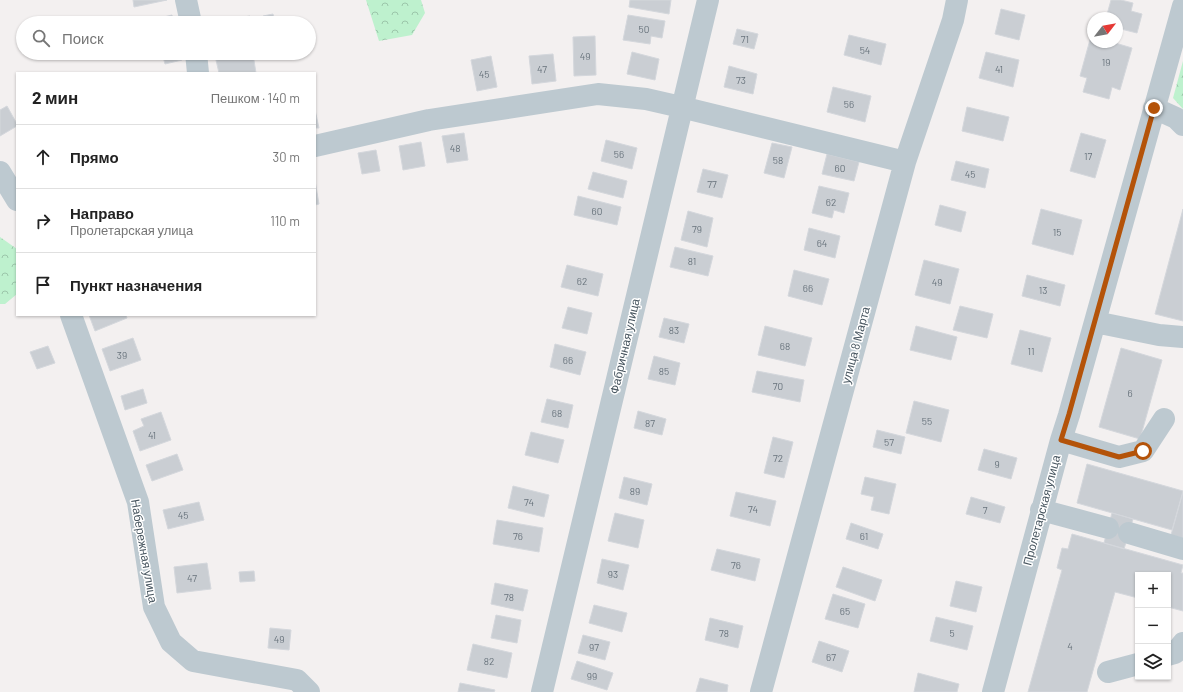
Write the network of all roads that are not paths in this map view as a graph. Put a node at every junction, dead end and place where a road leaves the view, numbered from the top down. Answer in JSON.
{"nodes":[{"id":1,"x":186,"y":0,"type":"edge"},
{"id":2,"x":708,"y":0,"type":"edge"},
{"id":3,"x":957,"y":0,"type":"edge"},
{"id":4,"x":1183,"y":6,"type":"edge"},
{"id":5,"x":189,"y":16,"type":"edge"},
{"id":6,"x":197,"y":60,"type":"edge"},
{"id":7,"x":198,"y":72,"type":"edge"},
{"id":8,"x":681,"y":107,"type":"junction"},
{"id":9,"x":1154,"y":108,"type":"junction"},
{"id":10,"x":1183,"y":125,"type":"edge"},
{"id":11,"x":316,"y":146,"type":"edge"},
{"id":12,"x":905,"y":162,"type":"junction"},
{"id":13,"x":0,"y":172,"type":"edge"},
{"id":14,"x":16,"y":198,"type":"edge"},
{"id":15,"x":71,"y":316,"type":"edge"},
{"id":16,"x":1095,"y":322,"type":"junction"},
{"id":17,"x":1183,"y":337,"type":"edge"},
{"id":18,"x":1164,"y":419,"type":"dead end"},
{"id":19,"x":1061,"y":440,"type":"junction"},
{"id":20,"x":1041,"y":510,"type":"junction"},
{"id":21,"x":1108,"y":528,"type":"dead end"},
{"id":22,"x":1129,"y":533,"type":"dead end"},
{"id":23,"x":1183,"y":549,"type":"edge"},
{"id":24,"x":1183,"y":643,"type":"edge"},
{"id":25,"x":1171,"y":654,"type":"edge"},
{"id":26,"x":1135,"y":665,"type":"edge"},
{"id":27,"x":1108,"y":672,"type":"dead end"},
{"id":28,"x":309,"y":692,"type":"edge"},
{"id":29,"x":542,"y":692,"type":"edge"},
{"id":30,"x":761,"y":692,"type":"edge"},
{"id":31,"x":993,"y":692,"type":"edge"}],
"edges":[{"from":1,"to":5,"type":"street"},
{"from":2,"to":8,"type":"street","name":"Фабричная улица"},
{"from":3,"to":12,"type":"street","name":"улица 8 Марта"},
{"from":4,"to":9,"type":"street","name":"Пролетарская улица"},
{"from":6,"to":7,"type":"street"},
{"from":8,"to":11,"type":"street"},
{"from":8,"to":12,"type":"street"},
{"from":8,"to":29,"type":"street","name":"Фабричная улица"},
{"from":9,"to":10,"type":"street"},
{"from":9,"to":16,"type":"street","name":"Пролетарская улица"},
{"from":12,"to":30,"type":"street","name":"улица 8 Марта"},
{"from":13,"to":14,"type":"street"},
{"from":15,"to":28,"type":"street","name":"Набережная улица"},
{"from":16,"to":17,"type":"street"},
{"from":16,"to":19,"type":"street","name":"Пролетарская улица"},
{"from":18,"to":19,"type":"street"},
{"from":19,"to":20,"type":"street","name":"Пролетарская улица"},
{"from":20,"to":21,"type":"street"},
{"from":20,"to":31,"type":"street","name":"Пролетарская улица"},
{"from":22,"to":23,"type":"street"},
{"from":24,"to":25,"type":"street"},
{"from":26,"to":27,"type":"street"}]}
